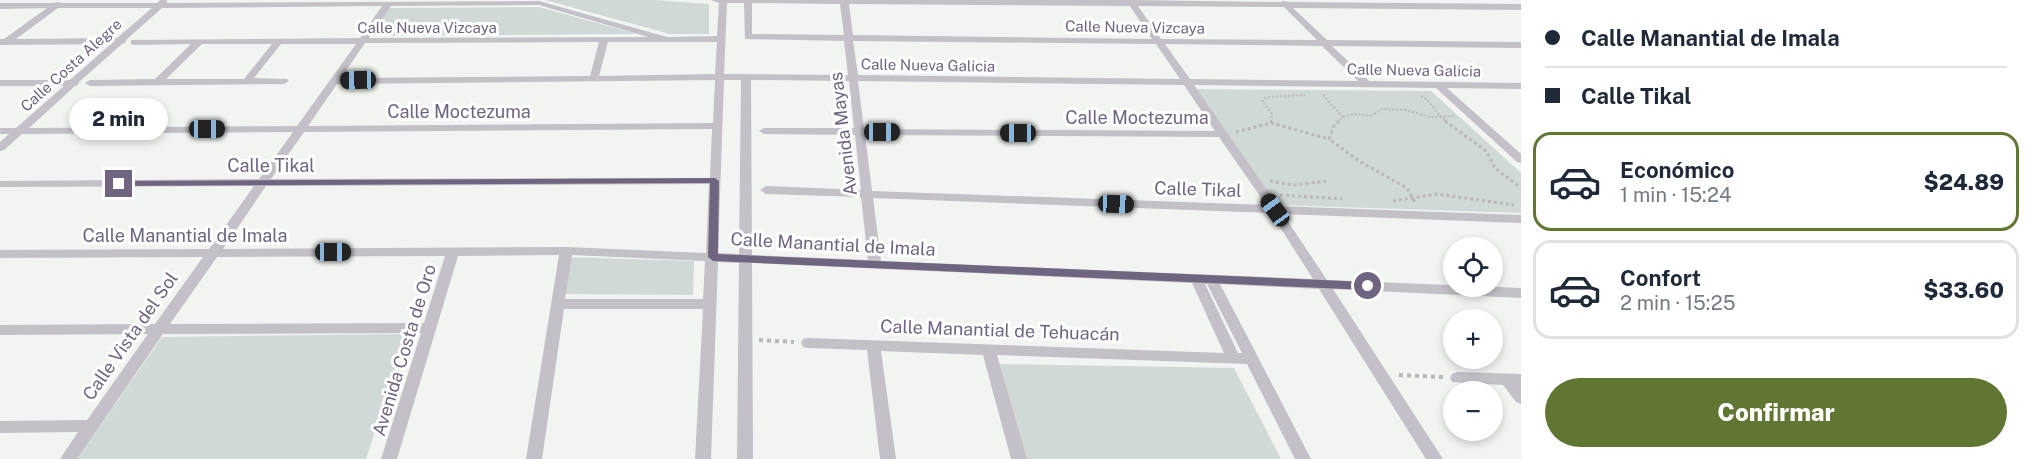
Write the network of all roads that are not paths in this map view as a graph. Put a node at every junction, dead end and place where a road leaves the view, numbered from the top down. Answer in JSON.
{"nodes":[{"id":1,"x":715,"y":0,"type":"edge"},
{"id":2,"x":723,"y":0,"type":"edge"},
{"id":3,"x":748,"y":1,"type":"edge"},
{"id":4,"x":844,"y":1,"type":"edge"},
{"id":5,"x":163,"y":2,"type":"edge"},
{"id":6,"x":390,"y":2,"type":"edge"},
{"id":7,"x":1131,"y":2,"type":"edge"},
{"id":8,"x":1210,"y":2,"type":"edge"},
{"id":9,"x":1284,"y":3,"type":"edge"},
{"id":10,"x":58,"y":4,"type":"junction"},
{"id":11,"x":0,"y":6,"type":"edge"},
{"id":12,"x":1521,"y":7,"type":"edge"},
{"id":13,"x":848,"y":38,"type":"junction"},
{"id":14,"x":604,"y":39,"type":"junction"},
{"id":15,"x":666,"y":39,"type":"junction"},
{"id":16,"x":720,"y":39,"type":"junction"},
{"id":17,"x":122,"y":41,"type":"junction"},
{"id":18,"x":279,"y":41,"type":"junction"},
{"id":19,"x":362,"y":41,"type":"junction"},
{"id":20,"x":1159,"y":41,"type":"junction"},
{"id":21,"x":3,"y":42,"type":"edge"},
{"id":22,"x":134,"y":42,"type":"dead end"},
{"id":23,"x":199,"y":42,"type":"junction"},
{"id":24,"x":1324,"y":43,"type":"junction"},
{"id":25,"x":1521,"y":45,"type":"edge"},
{"id":26,"x":718,"y":77,"type":"junction"},
{"id":27,"x":746,"y":77,"type":"junction"},
{"id":28,"x":594,"y":78,"type":"junction"},
{"id":29,"x":853,"y":79,"type":"junction"},
{"id":30,"x":284,"y":81,"type":"dead end"},
{"id":31,"x":334,"y":81,"type":"junction"},
{"id":32,"x":158,"y":82,"type":"junction"},
{"id":33,"x":246,"y":82,"type":"junction"},
{"id":34,"x":1187,"y":82,"type":"junction"},
{"id":35,"x":0,"y":83,"type":"edge"},
{"id":36,"x":75,"y":83,"type":"junction"},
{"id":37,"x":90,"y":83,"type":"dead end"},
{"id":38,"x":1366,"y":84,"type":"junction"},
{"id":39,"x":1438,"y":85,"type":"junction"},
{"id":40,"x":1521,"y":86,"type":"edge"},
{"id":41,"x":717,"y":126,"type":"junction"},
{"id":42,"x":300,"y":128,"type":"junction"},
{"id":43,"x":20,"y":130,"type":"junction"},
{"id":44,"x":0,"y":131,"type":"edge"},
{"id":45,"x":764,"y":131,"type":"dead end"},
{"id":46,"x":860,"y":132,"type":"junction"},
{"id":47,"x":1222,"y":134,"type":"junction"},
{"id":48,"x":0,"y":148,"type":"edge"},
{"id":49,"x":1521,"y":160,"type":"edge"},
{"id":50,"x":715,"y":181,"type":"junction"},
{"id":51,"x":262,"y":183,"type":"junction"},
{"id":52,"x":0,"y":184,"type":"edge"},
{"id":53,"x":766,"y":190,"type":"dead end"},
{"id":54,"x":867,"y":194,"type":"junction"},
{"id":55,"x":1275,"y":210,"type":"junction"},
{"id":56,"x":1521,"y":219,"type":"edge"},
{"id":57,"x":453,"y":251,"type":"junction"},
{"id":58,"x":566,"y":251,"type":"junction"},
{"id":59,"x":213,"y":253,"type":"junction"},
{"id":60,"x":0,"y":254,"type":"edge"},
{"id":61,"x":713,"y":257,"type":"junction"},
{"id":62,"x":747,"y":259,"type":"junction"},
{"id":63,"x":875,"y":264,"type":"junction"},
{"id":64,"x":1196,"y":278,"type":"junction"},
{"id":65,"x":1211,"y":279,"type":"junction"},
{"id":66,"x":1324,"y":284,"type":"junction"},
{"id":67,"x":1521,"y":293,"type":"edge"},
{"id":68,"x":558,"y":304,"type":"junction"},
{"id":69,"x":711,"y":304,"type":"junction"},
{"id":70,"x":429,"y":328,"type":"junction"},
{"id":71,"x":0,"y":330,"type":"edge"},
{"id":72,"x":159,"y":330,"type":"junction"},
{"id":73,"x":808,"y":342,"type":"road end"},
{"id":74,"x":873,"y":345,"type":"junction"},
{"id":75,"x":988,"y":349,"type":"junction"},
{"id":76,"x":1234,"y":358,"type":"junction"},
{"id":77,"x":1252,"y":359,"type":"junction"},
{"id":78,"x":1457,"y":378,"type":"road end"},
{"id":79,"x":1514,"y":380,"type":"edge"},
{"id":80,"x":1521,"y":398,"type":"edge"},
{"id":81,"x":90,"y":426,"type":"junction"},
{"id":82,"x":0,"y":428,"type":"edge"},
{"id":83,"x":68,"y":459,"type":"edge"},
{"id":84,"x":389,"y":459,"type":"edge"},
{"id":85,"x":534,"y":459,"type":"edge"},
{"id":86,"x":703,"y":459,"type":"edge"},
{"id":87,"x":745,"y":459,"type":"edge"},
{"id":88,"x":888,"y":459,"type":"edge"},
{"id":89,"x":1019,"y":459,"type":"edge"},
{"id":90,"x":1304,"y":459,"type":"edge"},
{"id":91,"x":1435,"y":459,"type":"edge"}],
"edges":[{"from":1,"to":2,"type":"street"},
{"from":2,"to":3,"type":"street"},
{"from":2,"to":16,"type":"street"},
{"from":3,"to":4,"type":"street"},
{"from":3,"to":13,"type":"street","name":"Calle Nueva Vizcaya"},
{"from":4,"to":7,"type":"street"},
{"from":4,"to":13,"type":"street","name":"Avenida Mayas"},
{"from":5,"to":6,"type":"street"},
{"from":5,"to":10,"type":"street"},
{"from":5,"to":17,"type":"street","name":"Calle Costa Alegre"},
{"from":6,"to":15,"type":"street"},
{"from":6,"to":19,"type":"street","name":"Calle Vista del Sol"},
{"from":7,"to":8,"type":"street"},
{"from":7,"to":20,"type":"street"},
{"from":8,"to":9,"type":"street"},
{"from":9,"to":12,"type":"street"},
{"from":9,"to":24,"type":"street"},
{"from":10,"to":11,"type":"street"},
{"from":10,"to":21,"type":"street"},
{"from":13,"to":20,"type":"street","name":"Calle Nueva Vizcaya"},
{"from":13,"to":29,"type":"street","name":"Avenida Mayas"},
{"from":14,"to":15,"type":"street","name":"Calle Nueva Vizcaya"},
{"from":14,"to":19,"type":"street","name":"Calle Nueva Vizcaya"},
{"from":14,"to":28,"type":"street"},
{"from":15,"to":16,"type":"street","name":"Calle Nueva Vizcaya"},
{"from":16,"to":26,"type":"street"},
{"from":17,"to":21,"type":"street"},
{"from":17,"to":36,"type":"street","name":"Calle Costa Alegre"},
{"from":18,"to":19,"type":"street","name":"Calle Nueva Vizcaya"},
{"from":18,"to":23,"type":"street","name":"Calle Nueva Vizcaya"},
{"from":18,"to":33,"type":"street"},
{"from":19,"to":31,"type":"street","name":"Calle Vista del Sol"},
{"from":20,"to":24,"type":"street","name":"Calle Nueva Vizcaya"},
{"from":20,"to":34,"type":"street"},
{"from":22,"to":23,"type":"street","name":"Calle Nueva Vizcaya"},
{"from":23,"to":32,"type":"street"},
{"from":24,"to":25,"type":"street","name":"Calle Nueva Vizcaya"},
{"from":24,"to":38,"type":"street"},
{"from":26,"to":27,"type":"street","name":"Calle Nueva Galicia"},
{"from":26,"to":28,"type":"street","name":"Calle Nueva Galicia"},
{"from":26,"to":41,"type":"street"},
{"from":27,"to":29,"type":"street","name":"Calle Nueva Galicia"},
{"from":27,"to":62,"type":"street"},
{"from":28,"to":31,"type":"street","name":"Calle Nueva Galicia"},
{"from":29,"to":34,"type":"street","name":"Calle Nueva Galicia"},
{"from":29,"to":46,"type":"street","name":"Avenida Mayas"},
{"from":30,"to":33,"type":"street"},
{"from":31,"to":42,"type":"street","name":"Calle Vista del Sol"},
{"from":32,"to":33,"type":"street"},
{"from":32,"to":37,"type":"street"},
{"from":34,"to":38,"type":"street","name":"Calle Nueva Galicia"},
{"from":34,"to":47,"type":"street"},
{"from":35,"to":36,"type":"street"},
{"from":36,"to":43,"type":"street","name":"Calle Costa Alegre"},
{"from":38,"to":39,"type":"street","name":"Calle Nueva Galicia"},
{"from":39,"to":40,"type":"street","name":"Calle Nueva Galicia"},
{"from":39,"to":49,"type":"street"},
{"from":41,"to":42,"type":"street","name":"Calle Moctezuma"},
{"from":41,"to":50,"type":"street"},
{"from":42,"to":43,"type":"street","name":"Calle Moctezuma"},
{"from":42,"to":51,"type":"street","name":"Calle Vista del Sol"},
{"from":43,"to":44,"type":"street","name":"Calle Moctezuma"},
{"from":43,"to":48,"type":"street","name":"Calle Costa Alegre"},
{"from":45,"to":46,"type":"street","name":"Calle Moctezuma"},
{"from":46,"to":47,"type":"street","name":"Calle Moctezuma"},
{"from":46,"to":54,"type":"street","name":"Avenida Mayas"},
{"from":47,"to":55,"type":"street"},
{"from":50,"to":51,"type":"street","name":"Calle Tikal"},
{"from":50,"to":61,"type":"street"},
{"from":51,"to":52,"type":"street","name":"Calle Tikal"},
{"from":51,"to":59,"type":"street","name":"Calle Vista del Sol"},
{"from":53,"to":54,"type":"street","name":"Calle Tikal"},
{"from":54,"to":55,"type":"street","name":"Calle Tikal"},
{"from":54,"to":63,"type":"street","name":"Avenida Mayas"},
{"from":55,"to":56,"type":"street","name":"Calle Tikal"},
{"from":55,"to":66,"type":"street"},
{"from":57,"to":58,"type":"street","name":"Calle Manantial de Imala"},
{"from":57,"to":59,"type":"street","name":"Calle Manantial de Imala"},
{"from":57,"to":70,"type":"street","name":"Avenida Costa de Oro"},
{"from":58,"to":61,"type":"street","name":"Calle Manantial de Imala"},
{"from":58,"to":68,"type":"street"},
{"from":59,"to":60,"type":"street","name":"Calle Manantial de Imala"},
{"from":59,"to":72,"type":"street","name":"Calle Vista del Sol"},
{"from":61,"to":62,"type":"street","name":"Calle Manantial de Imala"},
{"from":61,"to":69,"type":"street"},
{"from":62,"to":63,"type":"street","name":"Calle Manantial de Imala"},
{"from":62,"to":87,"type":"street"},
{"from":63,"to":64,"type":"street","name":"Calle Manantial de Imala"},
{"from":64,"to":65,"type":"street","name":"Calle Manantial de Imala"},
{"from":64,"to":76,"type":"street"},
{"from":65,"to":66,"type":"street","name":"Calle Manantial de Imala"},
{"from":65,"to":77,"type":"street"},
{"from":66,"to":67,"type":"street","name":"Calle Manantial de Imala"},
{"from":66,"to":91,"type":"street"},
{"from":68,"to":69,"type":"street"},
{"from":68,"to":85,"type":"street"},
{"from":69,"to":86,"type":"street"},
{"from":70,"to":72,"type":"street"},
{"from":70,"to":84,"type":"street","name":"Avenida Costa de Oro"},
{"from":71,"to":72,"type":"street"},
{"from":72,"to":81,"type":"street","name":"Calle Vista del Sol"},
{"from":73,"to":74,"type":"street","name":"Calle Manantial de Tehuacán"},
{"from":74,"to":75,"type":"street","name":"Calle Manantial de Tehuacán"},
{"from":74,"to":88,"type":"street"},
{"from":75,"to":76,"type":"street","name":"Calle Manantial de Tehuacán"},
{"from":75,"to":89,"type":"street"},
{"from":76,"to":77,"type":"street","name":"Calle Manantial de Tehuacán"},
{"from":77,"to":90,"type":"street"},
{"from":78,"to":79,"type":"street"},
{"from":79,"to":80,"type":"street"},
{"from":81,"to":82,"type":"street"},
{"from":81,"to":83,"type":"street","name":"Calle Vista del Sol"}]}
